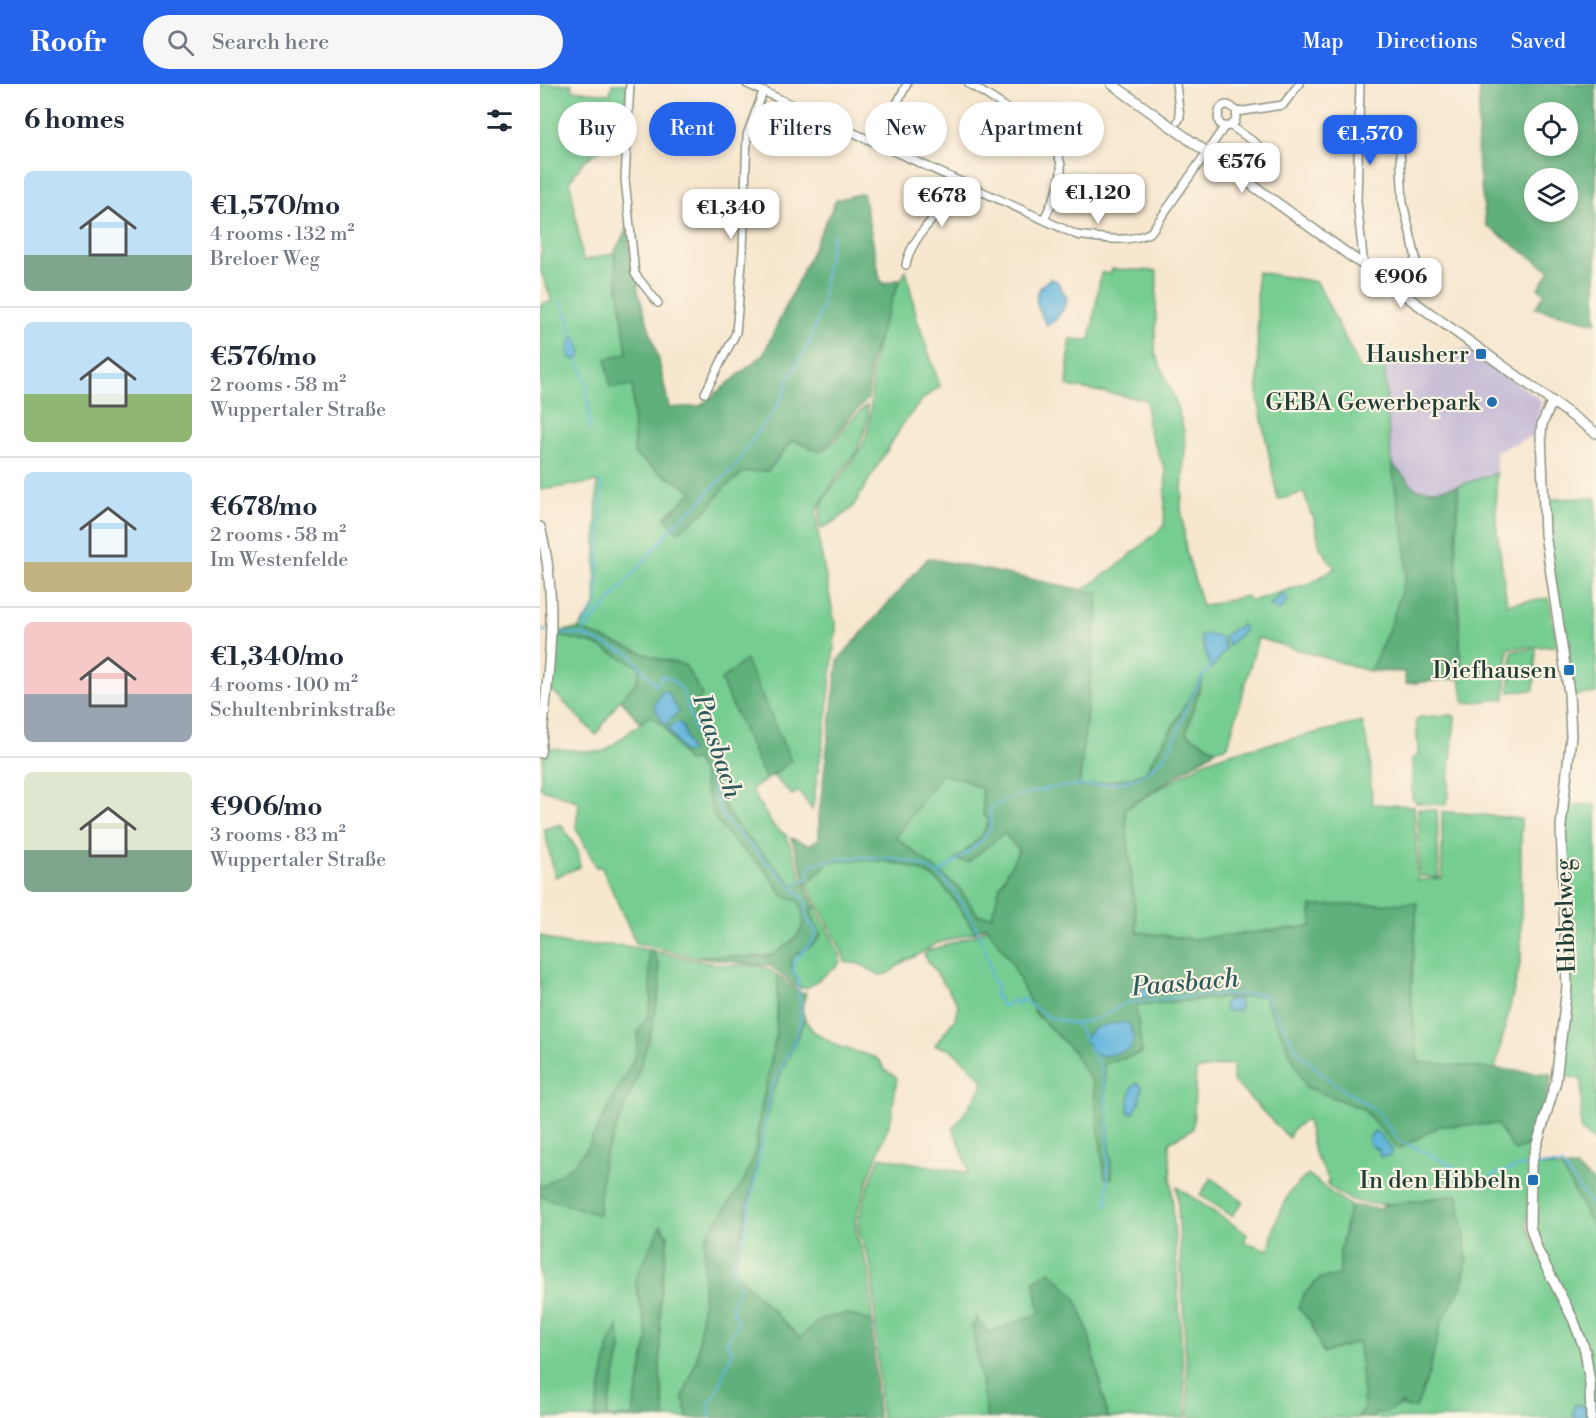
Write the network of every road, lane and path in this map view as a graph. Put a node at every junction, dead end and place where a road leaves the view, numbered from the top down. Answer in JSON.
{"nodes":[{"id":1,"x":630,"y":84,"type":"edge"},
{"id":2,"x":747,"y":84,"type":"edge"},
{"id":3,"x":907,"y":84,"type":"edge"},
{"id":4,"x":969,"y":84,"type":"edge"},
{"id":5,"x":1112,"y":84,"type":"edge"},
{"id":6,"x":1176,"y":84,"type":"edge"},
{"id":7,"x":1299,"y":84,"type":"edge"},
{"id":8,"x":1360,"y":84,"type":"edge"},
{"id":9,"x":763,"y":92,"type":"junction"},
{"id":10,"x":898,"y":102,"type":"edge"},
{"id":11,"x":1237,"y":112,"type":"junction"},
{"id":12,"x":1179,"y":121,"type":"dead end"},
{"id":13,"x":1228,"y":126,"type":"junction"},
{"id":14,"x":865,"y":139,"type":"edge"},
{"id":15,"x":1257,"y":144,"type":"dead end"},
{"id":16,"x":1400,"y":150,"type":"dead end"},
{"id":17,"x":1207,"y":152,"type":"junction"},
{"id":18,"x":901,"y":156,"type":"edge"},
{"id":19,"x":963,"y":185,"type":"junction"},
{"id":20,"x":1044,"y":219,"type":"junction"},
{"id":21,"x":906,"y":265,"type":"dead end"},
{"id":22,"x":1364,"y":266,"type":"junction"},
{"id":23,"x":1379,"y":277,"type":"junction"},
{"id":24,"x":658,"y":303,"type":"dead end"},
{"id":25,"x":705,"y":393,"type":"dead end"},
{"id":26,"x":1552,"y":402,"type":"junction"},
{"id":27,"x":1596,"y":433,"type":"edge"},
{"id":28,"x":540,"y":527,"type":"edge"},
{"id":29,"x":540,"y":753,"type":"edge"},
{"id":30,"x":1591,"y":1418,"type":"edge"}],
"edges":[{"from":1,"to":24,"type":"street"},
{"from":2,"to":9,"type":"street"},
{"from":3,"to":10,"type":"street"},
{"from":4,"to":20,"type":"street"},
{"from":5,"to":17,"type":"street"},
{"from":6,"to":12,"type":"street"},
{"from":7,"to":11,"type":"street"},
{"from":8,"to":22,"type":"street"},
{"from":9,"to":14,"type":"street"},
{"from":9,"to":25,"type":"street"},
{"from":11,"to":13,"type":"street"},
{"from":11,"to":13,"type":"street"},
{"from":13,"to":15,"type":"street"},
{"from":13,"to":17,"type":"street"},
{"from":16,"to":23,"type":"street"},
{"from":17,"to":20,"type":"street"},
{"from":17,"to":22,"type":"street"},
{"from":18,"to":19,"type":"street"},
{"from":19,"to":20,"type":"street"},
{"from":19,"to":21,"type":"street"},
{"from":22,"to":23,"type":"street"},
{"from":23,"to":26,"type":"street"},
{"from":26,"to":27,"type":"street"},
{"from":26,"to":30,"type":"street","name":"Hibbelweg"},
{"from":28,"to":29,"type":"street"}]}
